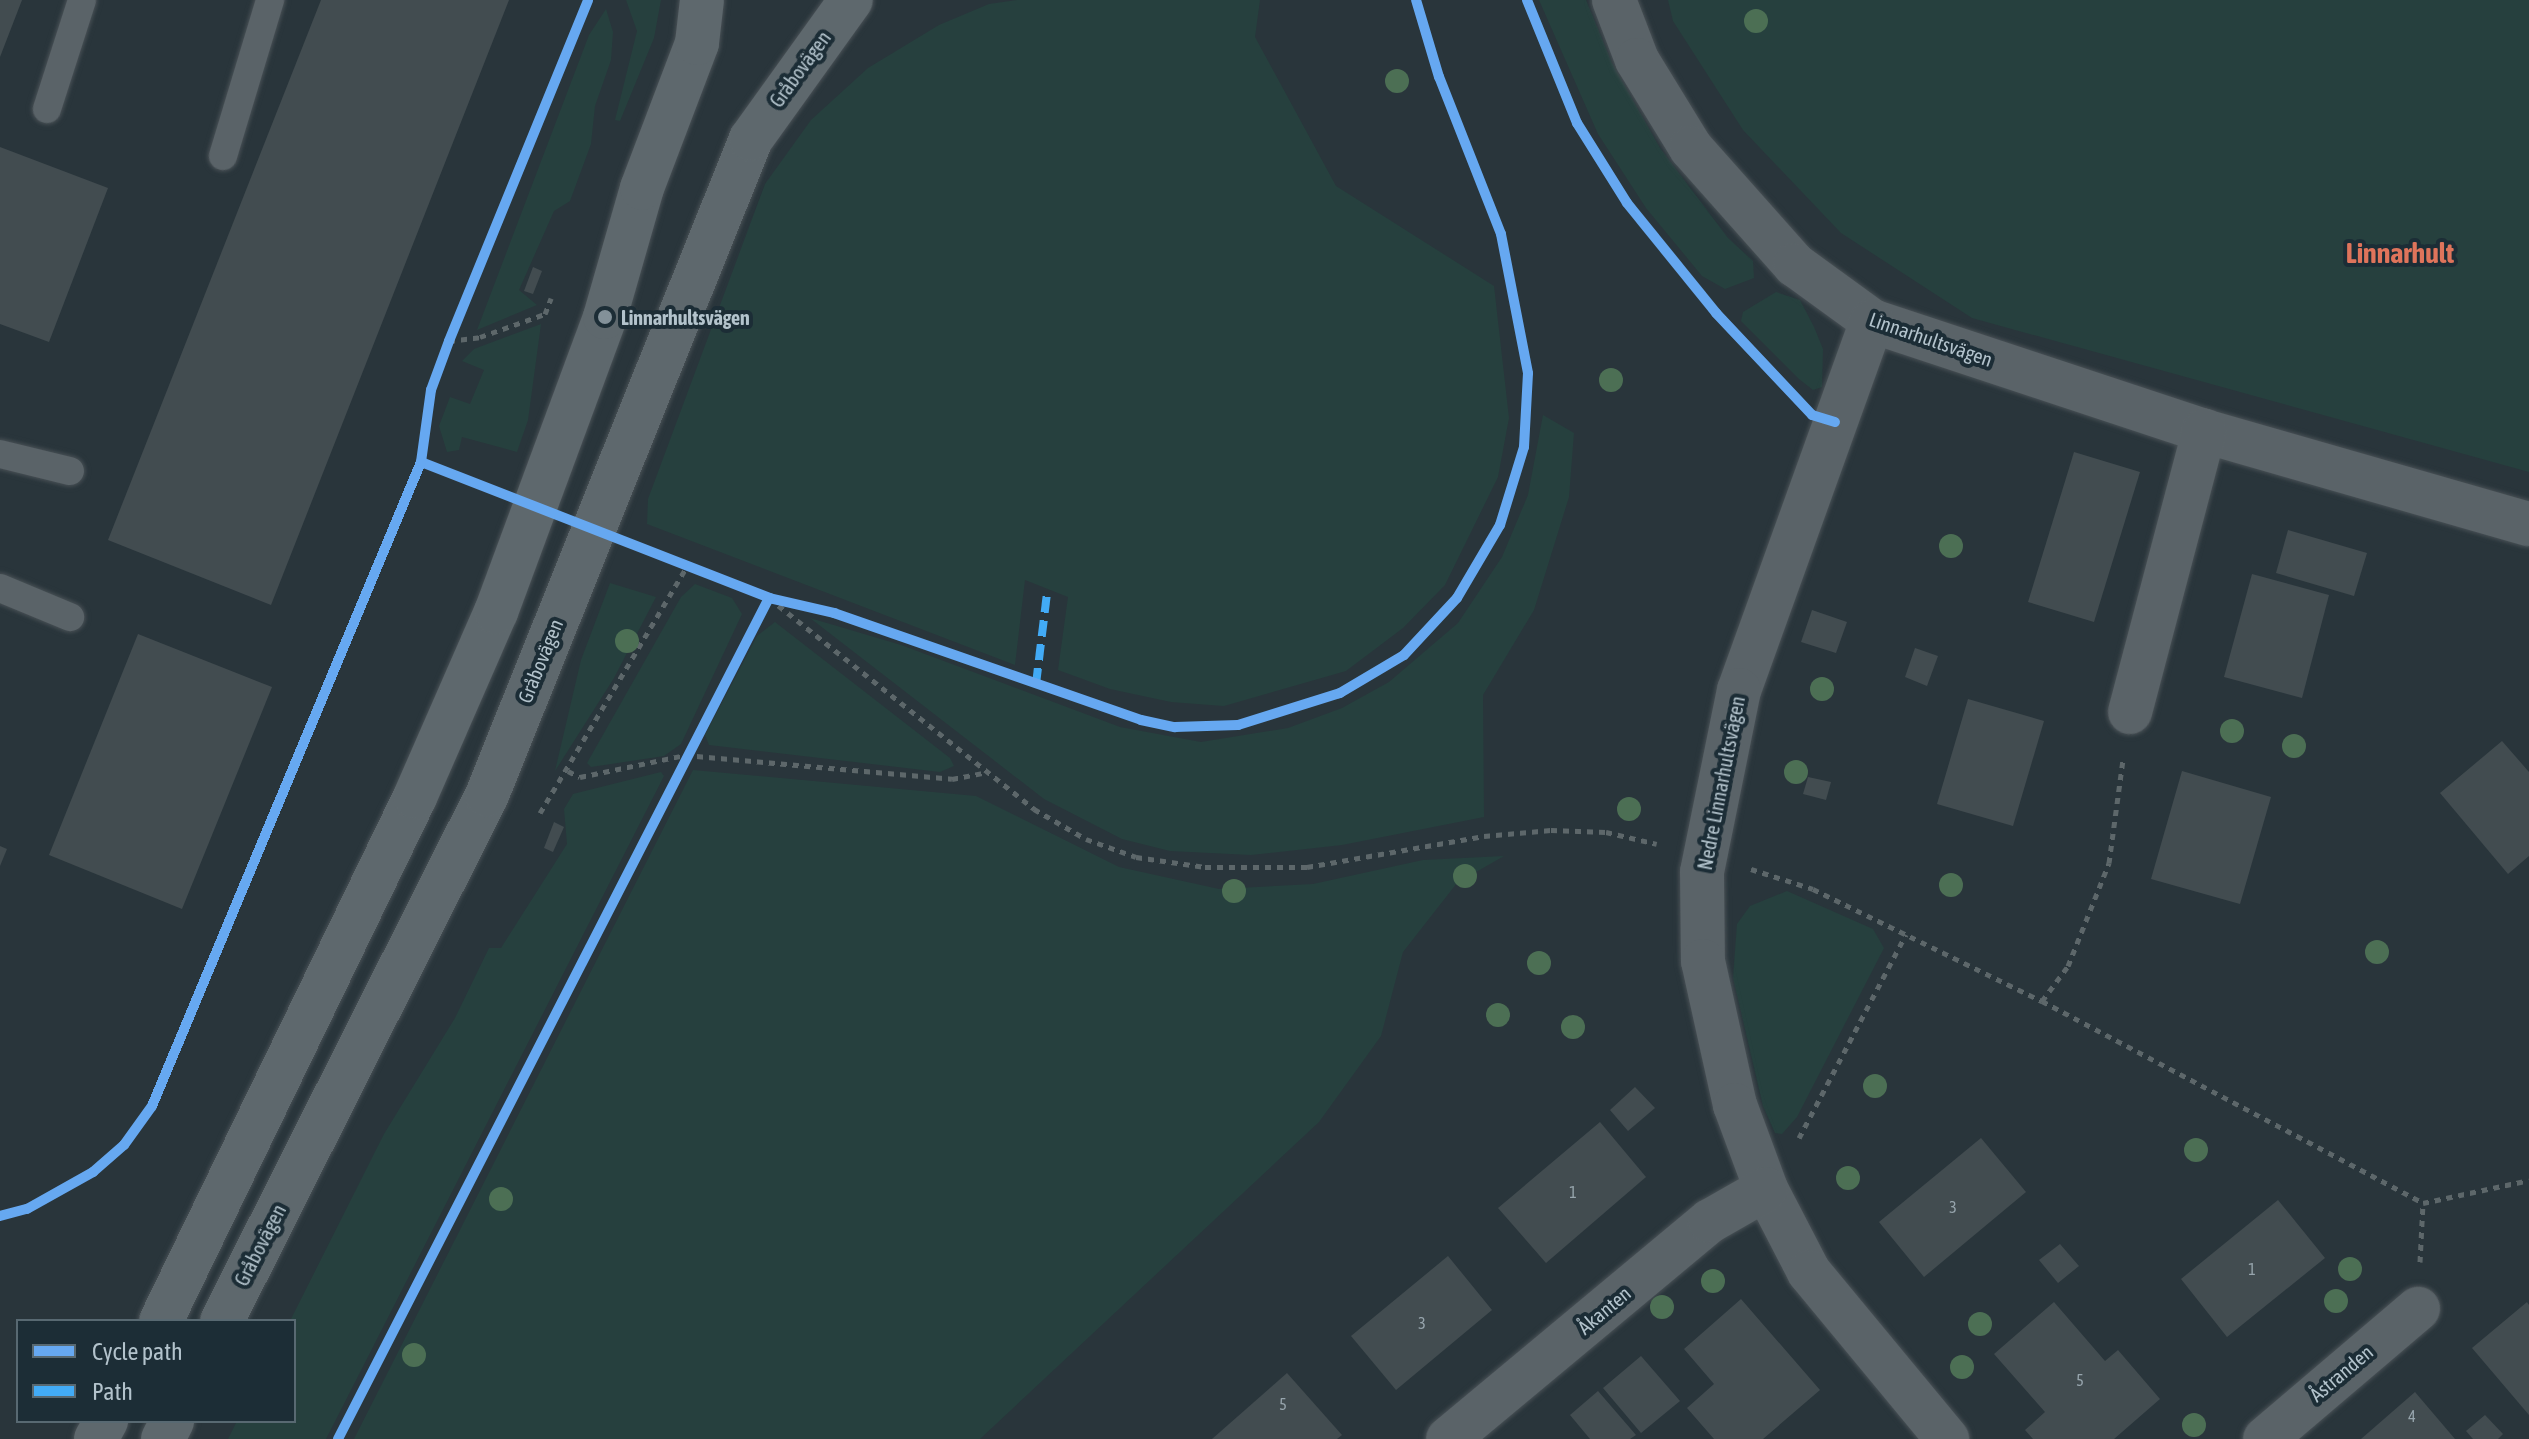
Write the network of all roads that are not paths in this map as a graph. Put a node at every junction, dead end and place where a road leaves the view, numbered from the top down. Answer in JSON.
{"nodes":[{"id":1,"x":82,"y":0,"type":"edge"},
{"id":2,"x":270,"y":0,"type":"edge"},
{"id":3,"x":702,"y":0,"type":"edge"},
{"id":4,"x":851,"y":0,"type":"edge"},
{"id":5,"x":1614,"y":0,"type":"edge"},
{"id":6,"x":47,"y":109,"type":"dead end"},
{"id":7,"x":223,"y":156,"type":"dead end"},
{"id":8,"x":1872,"y":321,"type":"junction"},
{"id":9,"x":2204,"y":431,"type":"junction"},
{"id":10,"x":0,"y":454,"type":"edge"},
{"id":11,"x":70,"y":471,"type":"dead end"},
{"id":12,"x":2529,"y":524,"type":"edge"},
{"id":13,"x":0,"y":588,"type":"edge"},
{"id":14,"x":70,"y":617,"type":"dead end"},
{"id":15,"x":2130,"y":712,"type":"road end"},
{"id":16,"x":1766,"y":1189,"type":"junction"},
{"id":17,"x":2418,"y":1309,"type":"road end"},
{"id":18,"x":162,"y":1319,"type":"edge"},
{"id":19,"x":223,"y":1319,"type":"edge"},
{"id":20,"x":1448,"y":1439,"type":"edge"},
{"id":21,"x":1947,"y":1439,"type":"edge"},
{"id":22,"x":2265,"y":1439,"type":"edge"}],
"edges":[{"from":1,"to":6,"type":"lane"},
{"from":2,"to":7,"type":"lane"},
{"from":3,"to":18,"type":"main road"},
{"from":4,"to":19,"type":"main road","name":"Gråbovägen"},
{"from":5,"to":8,"type":"street","name":"Linnarhultsvägen"},
{"from":8,"to":9,"type":"street","name":"Linnarhultsvägen"},
{"from":8,"to":16,"type":"street","name":"Nedre Linnarhultsvägen"},
{"from":9,"to":12,"type":"street","name":"Linnarhultsvägen"},
{"from":9,"to":15,"type":"street"},
{"from":10,"to":11,"type":"lane"},
{"from":13,"to":14,"type":"lane"},
{"from":16,"to":20,"type":"street","name":"Åkanten"},
{"from":16,"to":21,"type":"street","name":"Nedre Linnarhultsvägen"},
{"from":17,"to":22,"type":"street","name":"Åstranden"}]}
